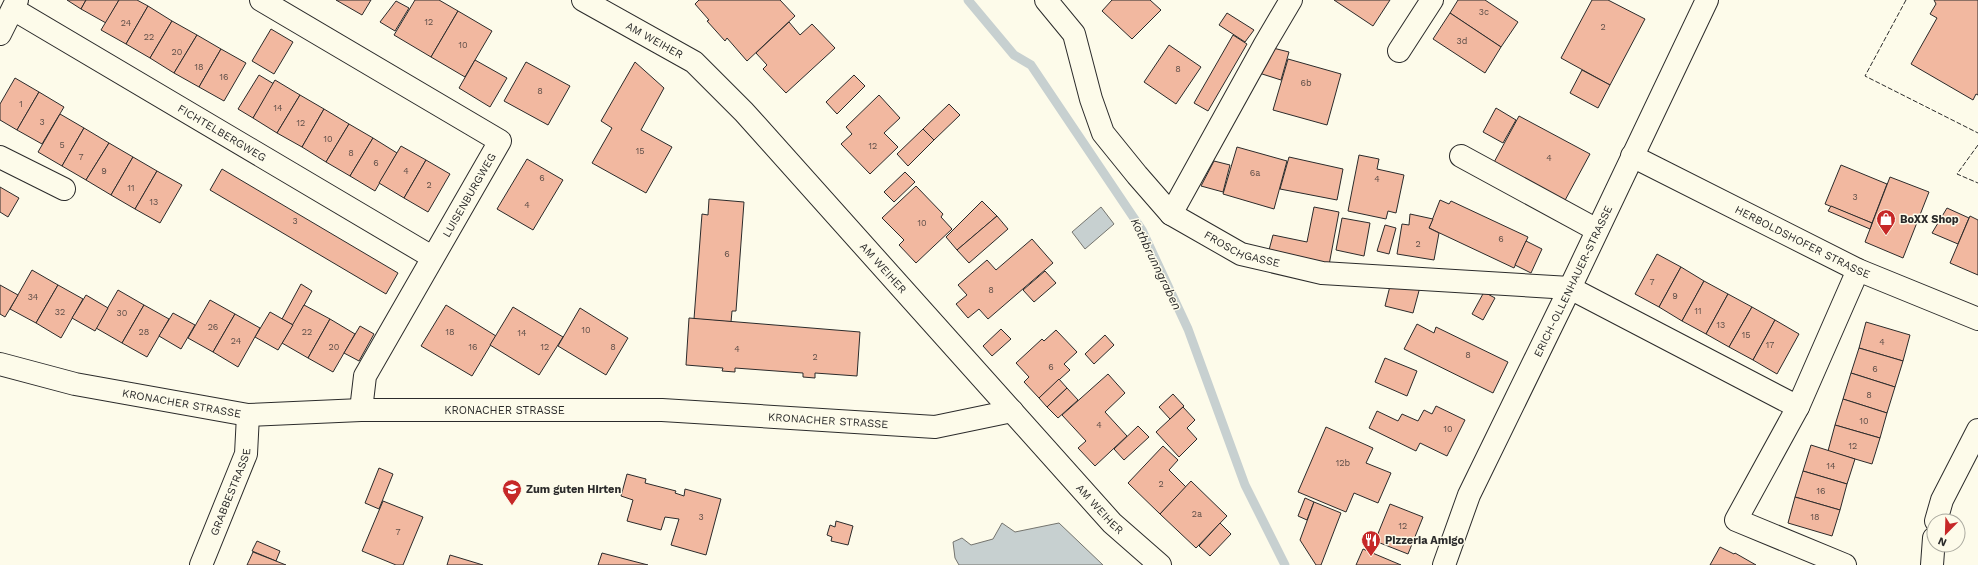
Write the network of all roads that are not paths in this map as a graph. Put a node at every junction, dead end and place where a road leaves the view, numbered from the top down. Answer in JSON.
{"nodes":[{"id":1,"x":261,"y":0,"type":"edge"},
{"id":2,"x":583,"y":0,"type":"edge"},
{"id":3,"x":1046,"y":0,"type":"edge"},
{"id":4,"x":1291,"y":0,"type":"edge"},
{"id":5,"x":1432,"y":0,"type":"edge"},
{"id":6,"x":1707,"y":0,"type":"edge"},
{"id":7,"x":15,"y":5,"type":"edge"},
{"id":8,"x":0,"y":33,"type":"edge"},
{"id":9,"x":1400,"y":51,"type":"dead end"},
{"id":10,"x":1461,"y":156,"type":"dead end"},
{"id":11,"x":1632,"y":156,"type":"junction"},
{"id":12,"x":0,"y":157,"type":"edge"},
{"id":13,"x":64,"y":189,"type":"dead end"},
{"id":14,"x":1171,"y":214,"type":"junction"},
{"id":15,"x":1597,"y":230,"type":"junction"},
{"id":16,"x":432,"y":257,"type":"junction"},
{"id":17,"x":1858,"y":270,"type":"junction"},
{"id":18,"x":1570,"y":288,"type":"junction"},
{"id":19,"x":1978,"y":320,"type":"edge"},
{"id":20,"x":0,"y":364,"type":"edge"},
{"id":21,"x":1798,"y":407,"type":"junction"},
{"id":22,"x":361,"y":410,"type":"junction"},
{"id":23,"x":1012,"y":411,"type":"junction"},
{"id":24,"x":248,"y":415,"type":"junction"},
{"id":25,"x":1978,"y":430,"type":"edge"},
{"id":26,"x":1938,"y":513,"type":"edge"},
{"id":27,"x":1933,"y":553,"type":"edge"},
{"id":28,"x":201,"y":565,"type":"edge"},
{"id":29,"x":1160,"y":565,"type":"edge"},
{"id":30,"x":1444,"y":565,"type":"edge"},
{"id":31,"x":1845,"y":565,"type":"edge"},
{"id":32,"x":1932,"y":565,"type":"edge"}],
"edges":[{"from":1,"to":16,"type":"street","name":"LUISENBURGWEG"},
{"from":2,"to":23,"type":"street","name":"AM WEIHER"},
{"from":3,"to":14,"type":"street","name":"FROSCHGASSE"},
{"from":4,"to":14,"type":"street"},
{"from":5,"to":9,"type":"street"},
{"from":6,"to":11,"type":"street","name":"ERICH-OLLENHAUER-STRASSE"},
{"from":7,"to":8,"type":"street"},
{"from":7,"to":16,"type":"street","name":"FICHTELBERGWEG"},
{"from":10,"to":15,"type":"street"},
{"from":11,"to":15,"type":"street","name":"ERICH-OLLENHAUER-STRASSE"},
{"from":11,"to":17,"type":"street","name":"HERBOLDSHOFER STRASSE"},
{"from":12,"to":13,"type":"street"},
{"from":14,"to":18,"type":"street","name":"FROSCHGASSE"},
{"from":15,"to":18,"type":"street","name":"ERICH-OLLENHAUER-STRASSE"},
{"from":16,"to":22,"type":"street","name":"LUISENBURGWEG"},
{"from":17,"to":19,"type":"street","name":"HERBOLDSHOFER STRASSE"},
{"from":17,"to":21,"type":"street"},
{"from":18,"to":21,"type":"street"},
{"from":18,"to":30,"type":"street","name":"ERICH-OLLENHAUER-STRASSE"},
{"from":20,"to":24,"type":"street","name":"KRONACHER STRASSE"},
{"from":21,"to":31,"type":"street"},
{"from":22,"to":23,"type":"street","name":"KRONACHER STRASSE"},
{"from":22,"to":24,"type":"street","name":"KRONACHER STRASSE"},
{"from":23,"to":29,"type":"street","name":"AM WEIHER"},
{"from":24,"to":28,"type":"street","name":"GRABBESTRASSE"},
{"from":25,"to":26,"type":"street"},
{"from":27,"to":32,"type":"street"}]}
